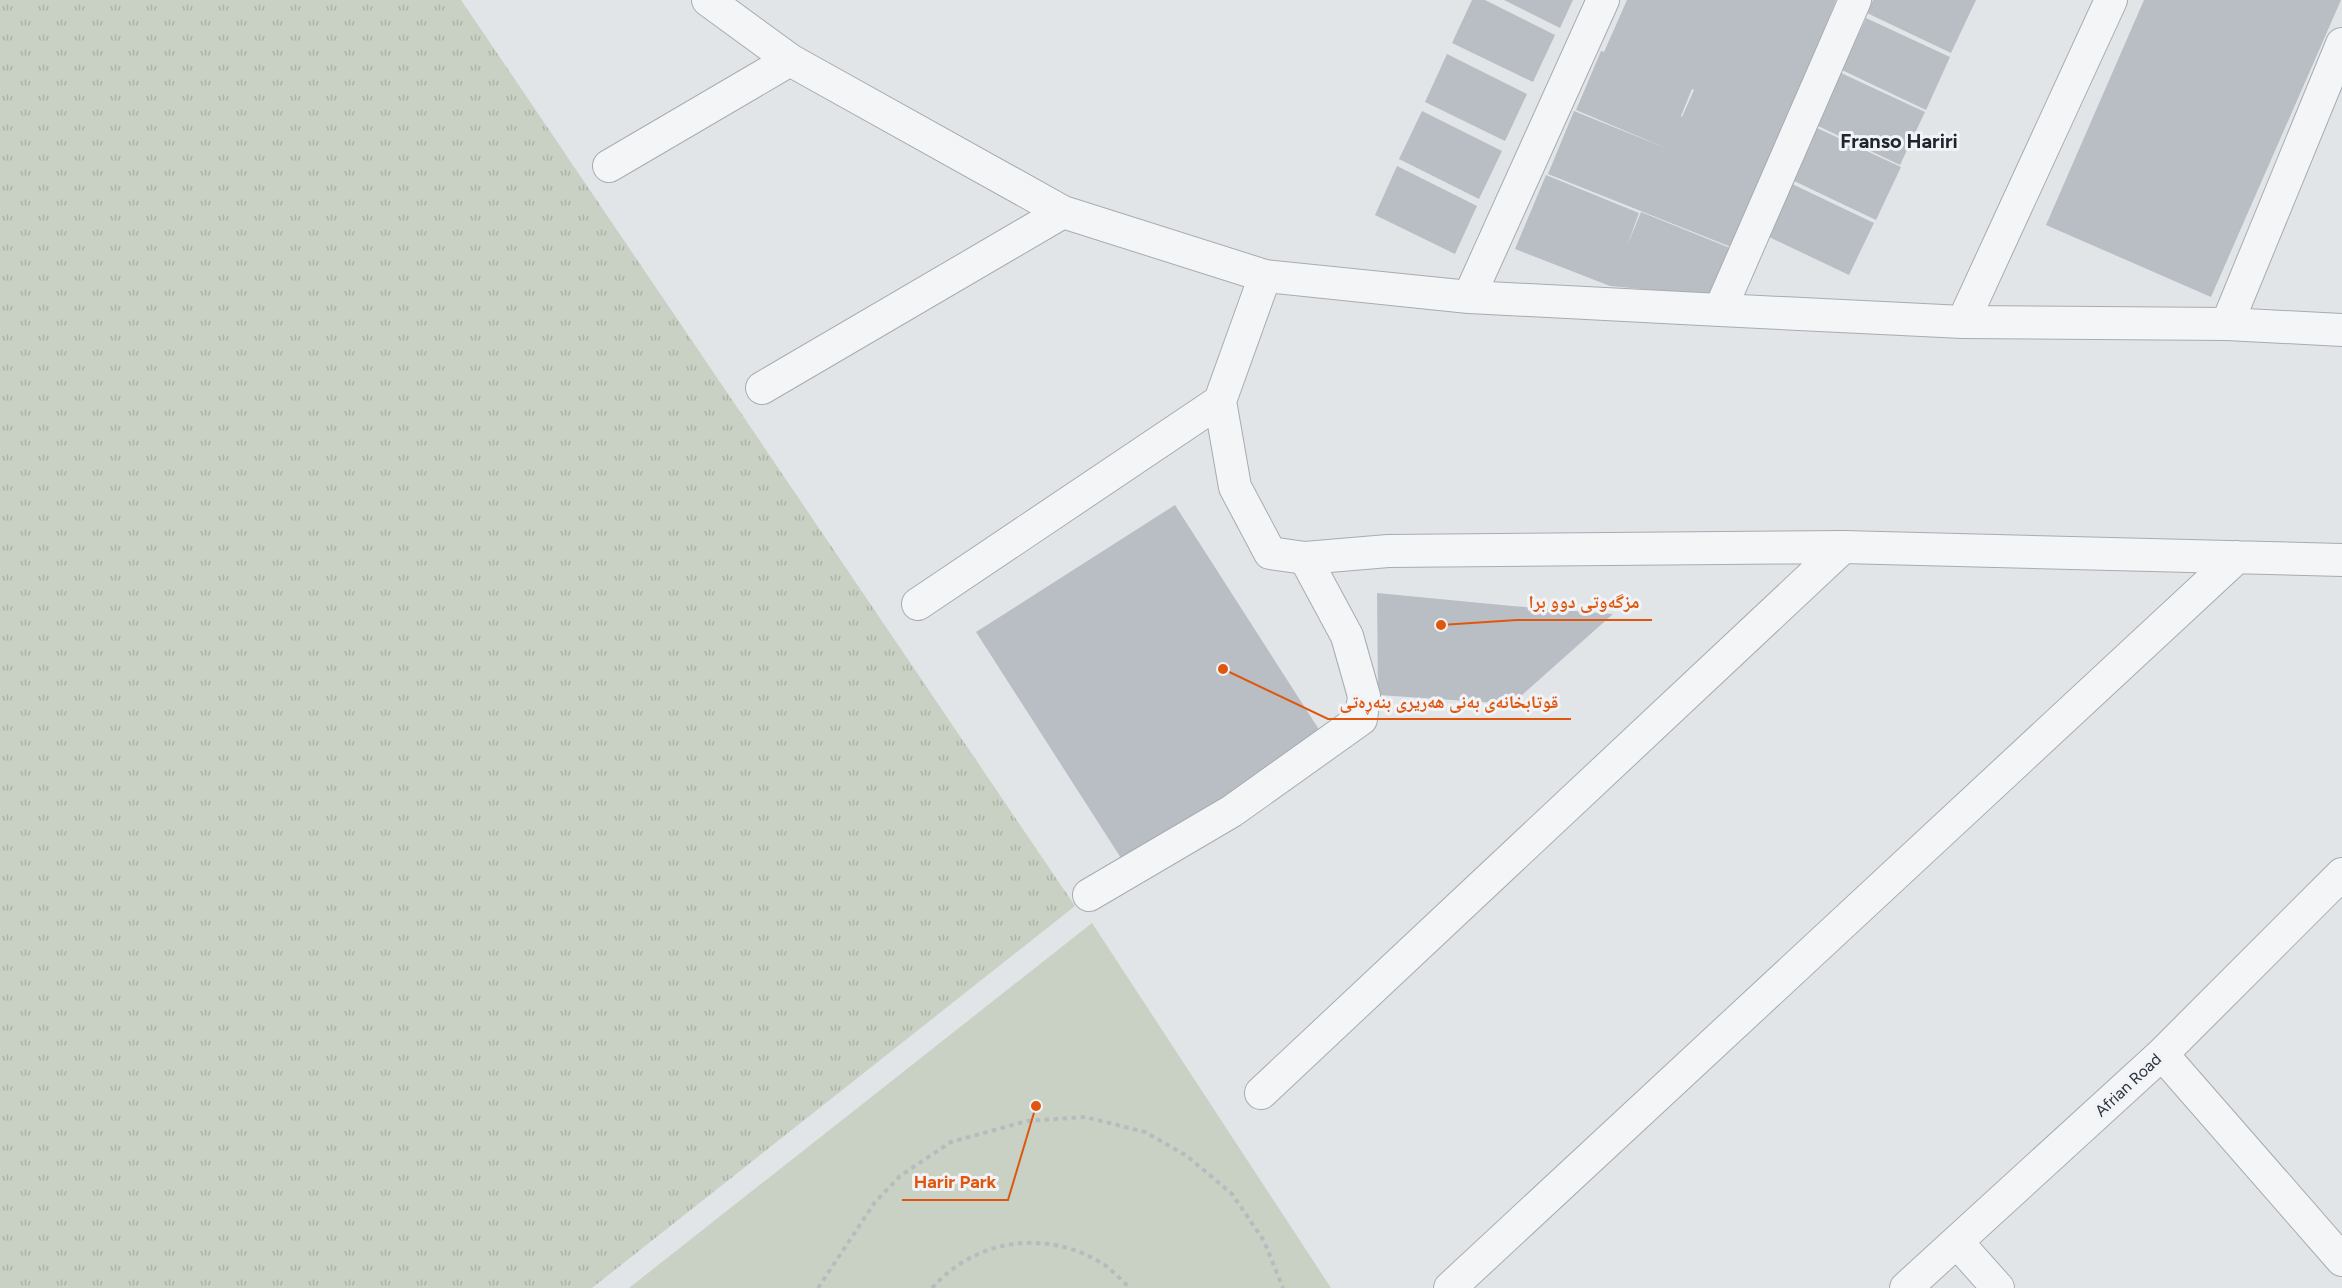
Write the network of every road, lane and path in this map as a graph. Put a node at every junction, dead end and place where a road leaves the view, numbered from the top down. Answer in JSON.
{"nodes":[{"id":1,"x":708,"y":0,"type":"edge"},
{"id":2,"x":1603,"y":0,"type":"edge"},
{"id":3,"x":1855,"y":0,"type":"edge"},
{"id":4,"x":2111,"y":0,"type":"edge"},
{"id":5,"x":2342,"y":44,"type":"edge"},
{"id":6,"x":790,"y":60,"type":"junction"},
{"id":7,"x":609,"y":166,"type":"dead end"},
{"id":8,"x":1063,"y":212,"type":"junction"},
{"id":9,"x":1264,"y":276,"type":"junction"},
{"id":10,"x":1469,"y":297,"type":"junction"},
{"id":11,"x":1720,"y":310,"type":"junction"},
{"id":12,"x":1963,"y":322,"type":"junction"},
{"id":13,"x":2227,"y":324,"type":"junction"},
{"id":14,"x":2342,"y":330,"type":"edge"},
{"id":15,"x":762,"y":388,"type":"dead end"},
{"id":16,"x":1220,"y":401,"type":"junction"},
{"id":17,"x":1843,"y":547,"type":"junction"},
{"id":18,"x":2237,"y":557,"type":"junction"},
{"id":19,"x":1305,"y":558,"type":"junction"},
{"id":20,"x":2342,"y":560,"type":"edge"},
{"id":21,"x":918,"y":604,"type":"dead end"},
{"id":22,"x":2342,"y":874,"type":"edge"},
{"id":23,"x":1089,"y":895,"type":"dead end"},
{"id":24,"x":2162,"y":1054,"type":"junction"},
{"id":25,"x":1261,"y":1093,"type":"dead end"},
{"id":26,"x":1957,"y":1242,"type":"junction"},
{"id":27,"x":2342,"y":1260,"type":"edge"},
{"id":28,"x":818,"y":1288,"type":"edge"},
{"id":29,"x":932,"y":1288,"type":"edge"},
{"id":30,"x":1130,"y":1288,"type":"edge"},
{"id":31,"x":1283,"y":1288,"type":"edge"},
{"id":32,"x":1450,"y":1288,"type":"edge"},
{"id":33,"x":1906,"y":1288,"type":"edge"},
{"id":34,"x":1998,"y":1288,"type":"edge"}],
"edges":[{"from":1,"to":6,"type":"street"},
{"from":2,"to":10,"type":"street"},
{"from":3,"to":11,"type":"street"},
{"from":4,"to":12,"type":"street"},
{"from":5,"to":13,"type":"street"},
{"from":6,"to":7,"type":"street"},
{"from":6,"to":8,"type":"street"},
{"from":8,"to":9,"type":"street"},
{"from":8,"to":15,"type":"street"},
{"from":9,"to":10,"type":"street"},
{"from":9,"to":16,"type":"street"},
{"from":10,"to":11,"type":"street"},
{"from":11,"to":12,"type":"street"},
{"from":12,"to":13,"type":"street"},
{"from":13,"to":14,"type":"street"},
{"from":16,"to":19,"type":"street"},
{"from":16,"to":21,"type":"street"},
{"from":17,"to":18,"type":"street"},
{"from":17,"to":19,"type":"street"},
{"from":17,"to":25,"type":"street"},
{"from":18,"to":20,"type":"street"},
{"from":18,"to":32,"type":"street"},
{"from":19,"to":23,"type":"street"},
{"from":22,"to":24,"type":"street","name":"Afrian Road"},
{"from":24,"to":26,"type":"street","name":"Afrian Road"},
{"from":24,"to":27,"type":"street"},
{"from":26,"to":33,"type":"street","name":"Afrian Road"},
{"from":26,"to":34,"type":"street"},
{"from":28,"to":31,"type":"path"},
{"from":29,"to":30,"type":"path"}]}
